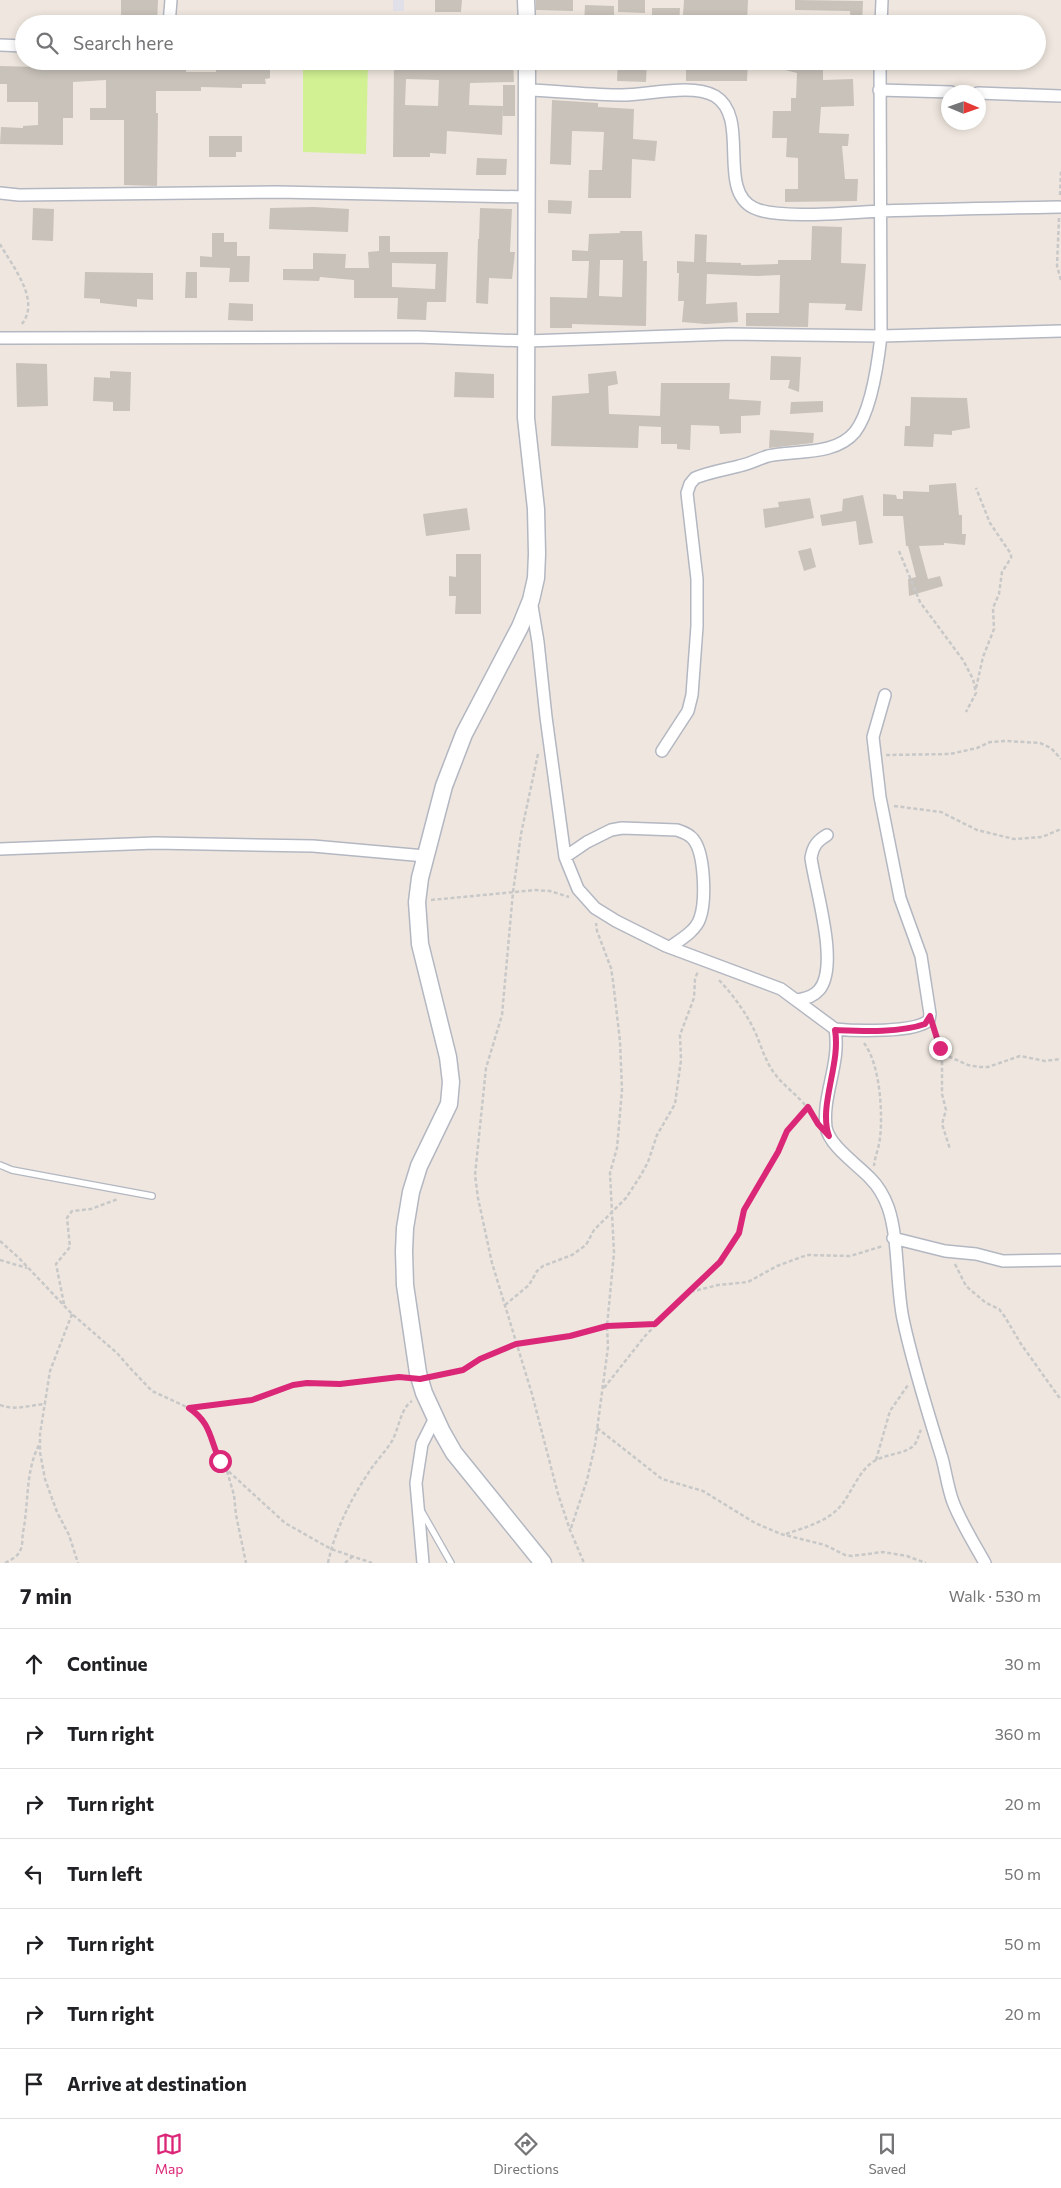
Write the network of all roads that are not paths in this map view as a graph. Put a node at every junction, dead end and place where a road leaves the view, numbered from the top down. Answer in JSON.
{"nodes":[{"id":1,"x":171,"y":0,"type":"edge"},
{"id":2,"x":526,"y":0,"type":"edge"},
{"id":3,"x":882,"y":0,"type":"edge"},
{"id":4,"x":170,"y":15,"type":"edge"},
{"id":5,"x":526,"y":15,"type":"edge"},
{"id":6,"x":882,"y":15,"type":"edge"},
{"id":7,"x":0,"y":45,"type":"edge"},
{"id":8,"x":15,"y":46,"type":"edge"},
{"id":9,"x":527,"y":70,"type":"edge"},
{"id":10,"x":880,"y":70,"type":"edge"},
{"id":11,"x":528,"y":90,"type":"junction"},
{"id":12,"x":879,"y":90,"type":"junction"},
{"id":13,"x":941,"y":92,"type":"edge"},
{"id":14,"x":986,"y":93,"type":"edge"},
{"id":15,"x":1061,"y":96,"type":"edge"},
{"id":16,"x":0,"y":193,"type":"edge"},
{"id":17,"x":528,"y":198,"type":"junction"},
{"id":18,"x":1059,"y":208,"type":"road end"},
{"id":19,"x":880,"y":211,"type":"junction"},
{"id":20,"x":1061,"y":331,"type":"edge"},
{"id":21,"x":881,"y":336,"type":"junction"},
{"id":22,"x":4,"y":338,"type":"edge"},
{"id":23,"x":527,"y":341,"type":"junction"},
{"id":24,"x":531,"y":600,"type":"junction"},
{"id":25,"x":885,"y":695,"type":"dead end"},
{"id":26,"x":662,"y":751,"type":"dead end"},
{"id":27,"x":827,"y":835,"type":"dead end"},
{"id":28,"x":0,"y":849,"type":"edge"},
{"id":29,"x":425,"y":856,"type":"junction"},
{"id":30,"x":565,"y":857,"type":"junction"},
{"id":31,"x":670,"y":947,"type":"junction"},
{"id":32,"x":798,"y":1000,"type":"junction"},
{"id":33,"x":835,"y":1030,"type":"junction"},
{"id":34,"x":0,"y":1165,"type":"edge"},
{"id":35,"x":152,"y":1196,"type":"dead end"},
{"id":36,"x":894,"y":1240,"type":"junction"},
{"id":37,"x":1061,"y":1260,"type":"edge"},
{"id":38,"x":436,"y":1416,"type":"junction"},
{"id":39,"x":418,"y":1506,"type":"junction"},
{"id":40,"x":424,"y":1563,"type":"edge"},
{"id":41,"x":451,"y":1563,"type":"edge"},
{"id":42,"x":544,"y":1563,"type":"edge"},
{"id":43,"x":985,"y":1563,"type":"edge"}],
"edges":[{"from":1,"to":4,"type":"street"},
{"from":2,"to":5,"type":"street"},
{"from":3,"to":6,"type":"street"},
{"from":7,"to":8,"type":"street"},
{"from":9,"to":11,"type":"street"},
{"from":10,"to":12,"type":"street"},
{"from":11,"to":17,"type":"street"},
{"from":11,"to":19,"type":"street"},
{"from":12,"to":13,"type":"street"},
{"from":12,"to":19,"type":"street"},
{"from":14,"to":15,"type":"street"},
{"from":16,"to":17,"type":"street"},
{"from":17,"to":23,"type":"street"},
{"from":18,"to":19,"type":"street"},
{"from":19,"to":21,"type":"street"},
{"from":20,"to":21,"type":"street"},
{"from":21,"to":23,"type":"street"},
{"from":21,"to":26,"type":"street"},
{"from":22,"to":23,"type":"street"},
{"from":23,"to":24,"type":"street"},
{"from":24,"to":29,"type":"street"},
{"from":24,"to":30,"type":"street"},
{"from":25,"to":33,"type":"street"},
{"from":27,"to":32,"type":"street"},
{"from":28,"to":29,"type":"street"},
{"from":29,"to":38,"type":"street"},
{"from":30,"to":31,"type":"street"},
{"from":30,"to":31,"type":"street"},
{"from":31,"to":32,"type":"street"},
{"from":32,"to":33,"type":"street"},
{"from":33,"to":36,"type":"street"},
{"from":34,"to":35,"type":"lane"},
{"from":36,"to":37,"type":"street"},
{"from":36,"to":43,"type":"street"},
{"from":38,"to":39,"type":"street"},
{"from":38,"to":42,"type":"street"},
{"from":39,"to":40,"type":"street"},
{"from":39,"to":41,"type":"lane"}]}
